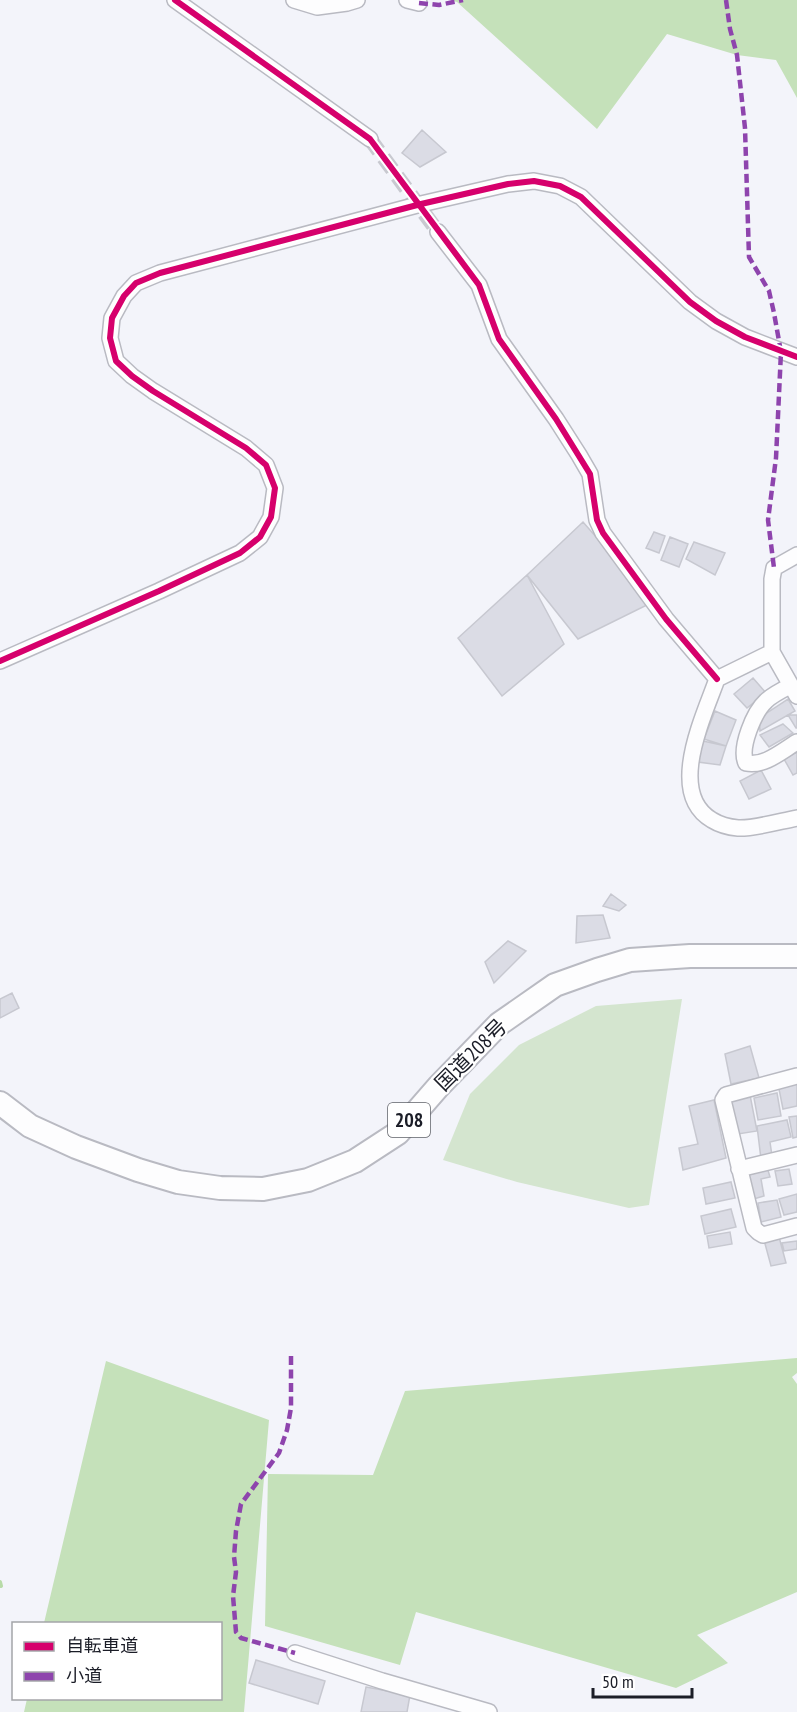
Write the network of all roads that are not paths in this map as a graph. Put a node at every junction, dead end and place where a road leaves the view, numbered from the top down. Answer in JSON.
{"nodes":[{"id":1,"x":176,"y":0,"type":"edge"},
{"id":2,"x":294,"y":0,"type":"edge"},
{"id":3,"x":357,"y":0,"type":"edge"},
{"id":4,"x":370,"y":140,"type":"tunnel mouth"},
{"id":5,"x":438,"y":232,"type":"tunnel mouth"},
{"id":6,"x":797,"y":357,"type":"edge"},
{"id":7,"x":797,"y":555,"type":"edge"},
{"id":8,"x":772,"y":652,"type":"junction"},
{"id":9,"x":0,"y":661,"type":"edge"},
{"id":10,"x":717,"y":679,"type":"junction"},
{"id":11,"x":794,"y":691,"type":"edge"},
{"id":12,"x":797,"y":742,"type":"edge"},
{"id":13,"x":797,"y":818,"type":"edge"},
{"id":14,"x":797,"y":956,"type":"edge"},
{"id":15,"x":797,"y":1076,"type":"edge"},
{"id":16,"x":0,"y":1103,"type":"edge"},
{"id":17,"x":797,"y":1155,"type":"edge"},
{"id":18,"x":739,"y":1169,"type":"junction"},
{"id":19,"x":797,"y":1227,"type":"edge"},
{"id":20,"x":295,"y":1653,"type":"dead end"},
{"id":21,"x":489,"y":1712,"type":"edge"}],
"edges":[{"from":1,"to":4,"type":"street"},
{"from":2,"to":3,"type":"street"},
{"from":5,"to":10,"type":"street"},
{"from":6,"to":9,"type":"street"},
{"from":7,"to":8,"type":"street"},
{"from":8,"to":10,"type":"street"},
{"from":8,"to":11,"type":"street"},
{"from":10,"to":13,"type":"street"},
{"from":11,"to":12,"type":"street"},
{"from":14,"to":16,"type":"highway","name":"国道208号","number":"208"},
{"from":15,"to":18,"type":"street"},
{"from":17,"to":18,"type":"street"},
{"from":18,"to":19,"type":"street"},
{"from":20,"to":21,"type":"street"}]}
